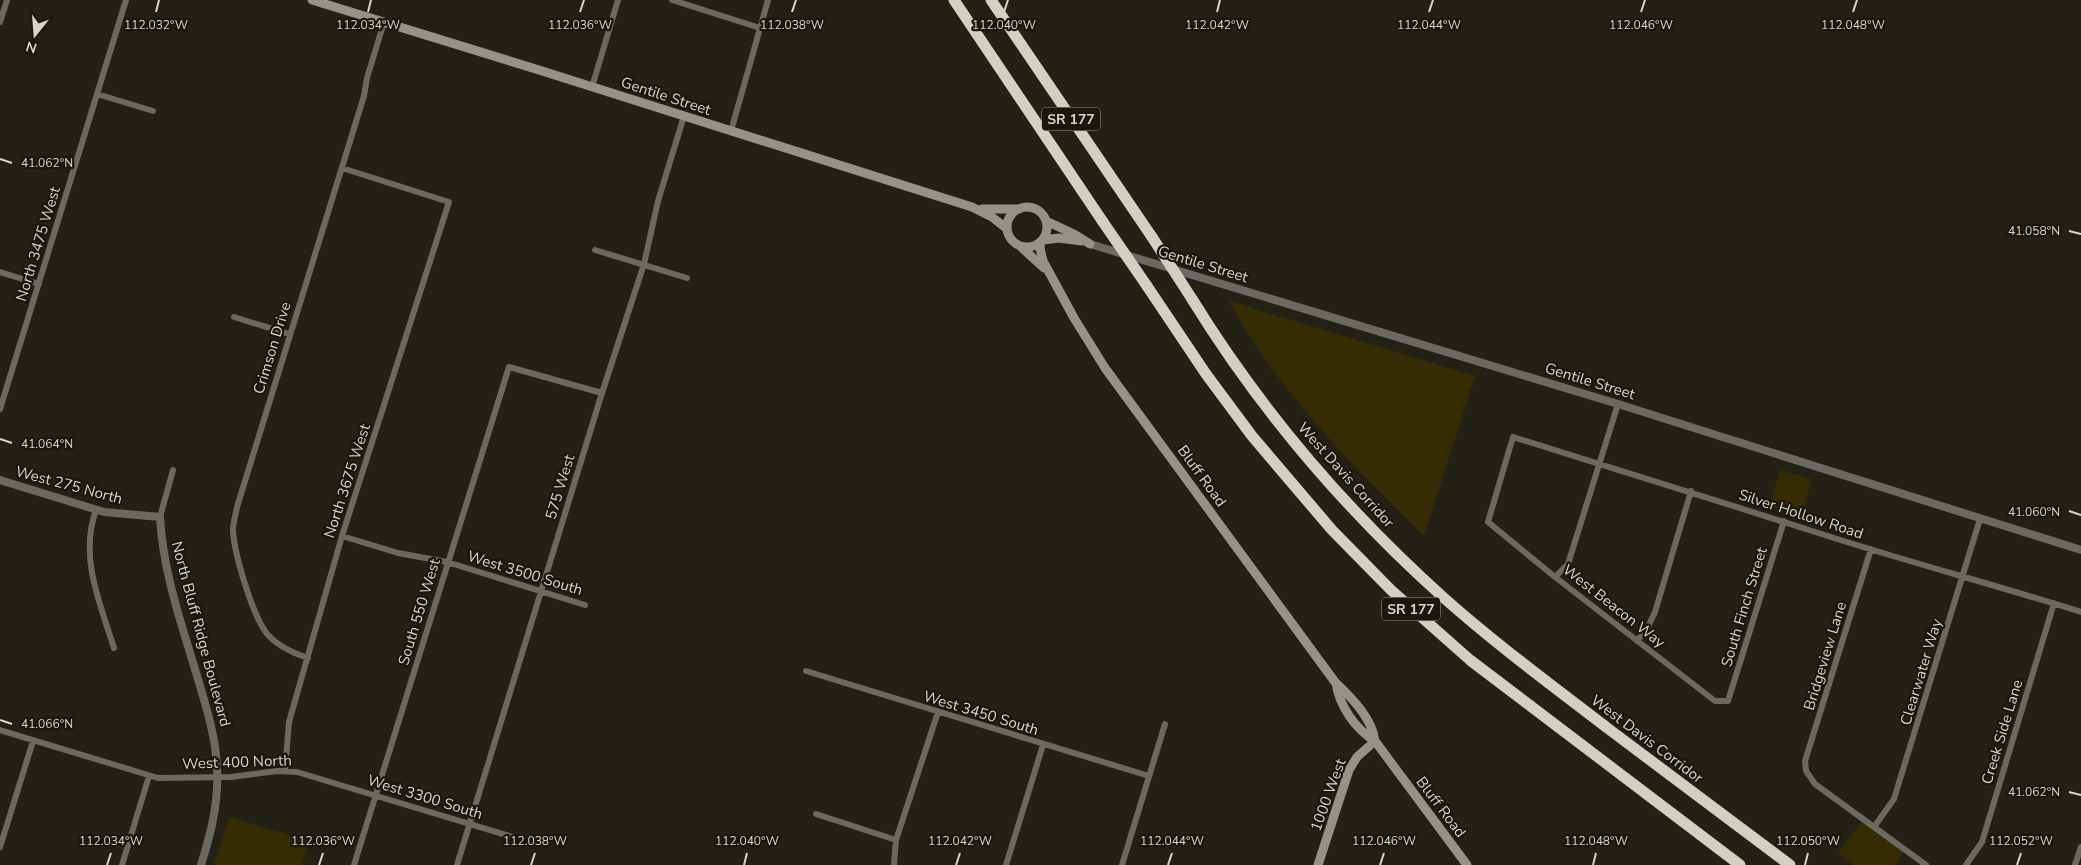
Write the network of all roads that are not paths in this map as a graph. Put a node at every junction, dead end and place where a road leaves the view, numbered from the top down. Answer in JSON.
{"nodes":[{"id":1,"x":7,"y":0,"type":"edge"},
{"id":2,"x":126,"y":0,"type":"edge"},
{"id":3,"x":312,"y":0,"type":"edge"},
{"id":4,"x":618,"y":0,"type":"edge"},
{"id":5,"x":672,"y":0,"type":"edge"},
{"id":6,"x":768,"y":0,"type":"edge"},
{"id":7,"x":954,"y":0,"type":"edge"},
{"id":8,"x":991,"y":0,"type":"edge"},
{"id":9,"x":0,"y":22,"type":"edge"},
{"id":10,"x":384,"y":22,"type":"junction"},
{"id":11,"x":760,"y":28,"type":"junction"},
{"id":12,"x":592,"y":87,"type":"junction"},
{"id":13,"x":97,"y":94,"type":"junction"},
{"id":14,"x":153,"y":111,"type":"dead end"},
{"id":15,"x":684,"y":116,"type":"junction"},
{"id":16,"x":731,"y":131,"type":"junction"},
{"id":17,"x":342,"y":168,"type":"junction"},
{"id":18,"x":972,"y":207,"type":"junction"},
{"id":19,"x":1018,"y":209,"type":"junction"},
{"id":20,"x":1046,"y":221,"type":"junction"},
{"id":21,"x":1006,"y":228,"type":"junction"},
{"id":22,"x":1042,"y":240,"type":"junction"},
{"id":23,"x":1090,"y":244,"type":"junction"},
{"id":24,"x":1020,"y":246,"type":"junction"},
{"id":25,"x":595,"y":250,"type":"dead end"},
{"id":26,"x":644,"y":264,"type":"junction"},
{"id":27,"x":0,"y":272,"type":"edge"},
{"id":28,"x":687,"y":278,"type":"dead end"},
{"id":29,"x":1054,"y":282,"type":"junction"},
{"id":30,"x":39,"y":284,"type":"junction"},
{"id":31,"x":234,"y":317,"type":"dead end"},
{"id":32,"x":289,"y":334,"type":"junction"},
{"id":33,"x":602,"y":393,"type":"junction"},
{"id":34,"x":1618,"y":404,"type":"junction"},
{"id":35,"x":0,"y":409,"type":"edge"},
{"id":36,"x":1599,"y":463,"type":"junction"},
{"id":37,"x":173,"y":470,"type":"dead end"},
{"id":38,"x":0,"y":480,"type":"edge"},
{"id":39,"x":1691,"y":491,"type":"junction"},
{"id":40,"x":96,"y":510,"type":"junction"},
{"id":41,"x":160,"y":517,"type":"junction"},
{"id":42,"x":1980,"y":519,"type":"junction"},
{"id":43,"x":1784,"y":521,"type":"junction"},
{"id":44,"x":1488,"y":522,"type":"joint"},
{"id":45,"x":342,"y":536,"type":"junction"},
{"id":46,"x":1871,"y":550,"type":"junction"},
{"id":47,"x":2081,"y":550,"type":"edge"},
{"id":48,"x":447,"y":562,"type":"junction"},
{"id":49,"x":1555,"y":577,"type":"junction"},
{"id":50,"x":1963,"y":578,"type":"junction"},
{"id":51,"x":542,"y":591,"type":"junction"},
{"id":52,"x":2054,"y":603,"type":"junction"},
{"id":53,"x":585,"y":605,"type":"dead end"},
{"id":54,"x":2081,"y":612,"type":"edge"},
{"id":55,"x":1637,"y":641,"type":"junction"},
{"id":56,"x":114,"y":648,"type":"dead end"},
{"id":57,"x":308,"y":658,"type":"junction"},
{"id":58,"x":806,"y":671,"type":"dead end"},
{"id":59,"x":1728,"y":701,"type":"joint"},
{"id":60,"x":938,"y":712,"type":"junction"},
{"id":61,"x":1165,"y":724,"type":"dead end"},
{"id":62,"x":0,"y":730,"type":"edge"},
{"id":63,"x":33,"y":741,"type":"junction"},
{"id":64,"x":1375,"y":741,"type":"junction"},
{"id":65,"x":1043,"y":745,"type":"junction"},
{"id":66,"x":286,"y":770,"type":"junction"},
{"id":67,"x":149,"y":776,"type":"junction"},
{"id":68,"x":1149,"y":776,"type":"junction"},
{"id":69,"x":217,"y":777,"type":"junction"},
{"id":70,"x":330,"y":782,"type":"joint"},
{"id":71,"x":376,"y":794,"type":"junction"},
{"id":72,"x":816,"y":814,"type":"dead end"},
{"id":73,"x":470,"y":824,"type":"junction"},
{"id":74,"x":1874,"y":827,"type":"junction"},
{"id":75,"x":512,"y":837,"type":"dead end"},
{"id":76,"x":896,"y":840,"type":"junction"},
{"id":77,"x":0,"y":847,"type":"edge"},
{"id":78,"x":2081,"y":847,"type":"edge"},
{"id":79,"x":122,"y":865,"type":"edge"},
{"id":80,"x":201,"y":865,"type":"edge"},
{"id":81,"x":354,"y":865,"type":"edge"},
{"id":82,"x":457,"y":865,"type":"edge"},
{"id":83,"x":894,"y":865,"type":"edge"},
{"id":84,"x":1006,"y":865,"type":"edge"},
{"id":85,"x":1122,"y":865,"type":"edge"},
{"id":86,"x":1318,"y":865,"type":"edge"},
{"id":87,"x":1467,"y":865,"type":"edge"},
{"id":88,"x":1740,"y":865,"type":"edge"},
{"id":89,"x":1790,"y":865,"type":"edge"},
{"id":90,"x":1926,"y":865,"type":"edge"},
{"id":91,"x":1966,"y":865,"type":"edge"},
{"id":92,"x":2075,"y":865,"type":"edge"}],
"edges":[{"from":1,"to":9,"type":"street"},
{"from":2,"to":13,"type":"street","name":"North 3475 West"},
{"from":3,"to":10,"type":"main road","name":"Gentile Street"},
{"from":4,"to":12,"type":"street"},
{"from":5,"to":11,"type":"street"},
{"from":6,"to":11,"type":"street"},
{"from":7,"to":88,"type":"highway","number":"SR 177","bridge":true},
{"from":8,"to":89,"type":"highway","name":"West Davis Corridor","number":"SR 177","bridge":true},
{"from":10,"to":12,"type":"main road","name":"Gentile Street"},
{"from":10,"to":17,"type":"street","name":"Crimson Drive"},
{"from":11,"to":16,"type":"street"},
{"from":12,"to":15,"type":"main road","name":"Gentile Street"},
{"from":13,"to":14,"type":"street"},
{"from":13,"to":30,"type":"street","name":"North 3475 West"},
{"from":15,"to":16,"type":"main road","name":"Gentile Street"},
{"from":15,"to":26,"type":"street","name":"575 West"},
{"from":16,"to":18,"type":"main road","name":"Gentile Street"},
{"from":17,"to":32,"type":"street","name":"Crimson Drive"},
{"from":17,"to":45,"type":"street","name":"North 3675 West"},
{"from":18,"to":19,"type":"main road"},
{"from":18,"to":21,"type":"main road","name":"Gentile Street"},
{"from":19,"to":20,"type":"main road"},
{"from":19,"to":21,"type":"main road"},
{"from":20,"to":22,"type":"main road"},
{"from":20,"to":23,"type":"main road","name":"Gentile Street"},
{"from":21,"to":24,"type":"main road"},
{"from":22,"to":23,"type":"main road","name":"Gentile Street"},
{"from":22,"to":24,"type":"main road"},
{"from":22,"to":29,"type":"main road","name":"Bluff Road"},
{"from":23,"to":34,"type":"street","name":"Gentile Street"},
{"from":24,"to":29,"type":"main road","name":"Bluff Road"},
{"from":25,"to":26,"type":"street"},
{"from":26,"to":28,"type":"street"},
{"from":26,"to":33,"type":"street","name":"575 West"},
{"from":27,"to":30,"type":"street"},
{"from":29,"to":64,"type":"main road","name":"Bluff Road"},
{"from":30,"to":35,"type":"street","name":"North 3475 West"},
{"from":31,"to":32,"type":"street"},
{"from":32,"to":57,"type":"street","name":"Crimson Drive"},
{"from":33,"to":48,"type":"street","name":"South 550 West"},
{"from":33,"to":51,"type":"street","name":"575 West"},
{"from":34,"to":36,"type":"street"},
{"from":34,"to":42,"type":"street","name":"Gentile Street"},
{"from":36,"to":39,"type":"street","name":"Silver Hollow Road"},
{"from":36,"to":44,"type":"street","name":"Silver Hollow Road"},
{"from":36,"to":49,"type":"street"},
{"from":37,"to":41,"type":"street","name":"North Bluff Ridge Boulevard"},
{"from":38,"to":40,"type":"street","name":"West 275 North"},
{"from":39,"to":43,"type":"street","name":"Silver Hollow Road"},
{"from":39,"to":55,"type":"street"},
{"from":40,"to":41,"type":"street","name":"West 275 North"},
{"from":40,"to":56,"type":"street"},
{"from":41,"to":69,"type":"street","name":"North Bluff Ridge Boulevard"},
{"from":42,"to":47,"type":"street","name":"Gentile Street"},
{"from":42,"to":50,"type":"street","name":"Clearwater Way"},
{"from":43,"to":46,"type":"street","name":"Silver Hollow Road"},
{"from":43,"to":59,"type":"street","name":"South Finch Street"},
{"from":44,"to":49,"type":"street","name":"West Beacon Way"},
{"from":45,"to":48,"type":"street","name":"West 3500 South"},
{"from":45,"to":57,"type":"street","name":"North 3675 West"},
{"from":46,"to":50,"type":"street","name":"Silver Hollow Road"},
{"from":46,"to":74,"type":"street","name":"Bridgeview Lane"},
{"from":48,"to":51,"type":"street","name":"West 3500 South"},
{"from":48,"to":71,"type":"street","name":"South 550 West"},
{"from":49,"to":55,"type":"street","name":"West Beacon Way"},
{"from":50,"to":52,"type":"street","name":"Silver Hollow Road"},
{"from":50,"to":74,"type":"street","name":"Clearwater Way"},
{"from":51,"to":53,"type":"street","name":"West 3500 South"},
{"from":51,"to":73,"type":"street","name":"575 West"},
{"from":52,"to":54,"type":"street","name":"Silver Hollow Road"},
{"from":52,"to":91,"type":"street","name":"Creek Side Lane"},
{"from":55,"to":59,"type":"street","name":"West Beacon Way"},
{"from":57,"to":66,"type":"street","name":"North 3675 West"},
{"from":58,"to":60,"type":"street","name":"West 3450 South"},
{"from":60,"to":65,"type":"street","name":"West 3450 South"},
{"from":60,"to":76,"type":"street"},
{"from":61,"to":68,"type":"street"},
{"from":62,"to":63,"type":"street","name":"West 400 North"},
{"from":63,"to":67,"type":"street","name":"West 400 North"},
{"from":63,"to":77,"type":"street"},
{"from":64,"to":86,"type":"main road","name":"1000 West"},
{"from":64,"to":87,"type":"main road","name":"Bluff Road"},
{"from":65,"to":68,"type":"street","name":"West 3450 South"},
{"from":65,"to":84,"type":"street"},
{"from":66,"to":69,"type":"street","name":"West 400 North"},
{"from":66,"to":70,"type":"street","name":"West 400 North"},
{"from":67,"to":69,"type":"street","name":"West 400 North"},
{"from":67,"to":79,"type":"street"},
{"from":68,"to":85,"type":"street"},
{"from":69,"to":80,"type":"street","name":"North Bluff Ridge Boulevard"},
{"from":70,"to":71,"type":"street","name":"West 3300 South"},
{"from":71,"to":73,"type":"street","name":"West 3300 South"},
{"from":71,"to":81,"type":"street","name":"South 550 West"},
{"from":72,"to":76,"type":"street"},
{"from":73,"to":75,"type":"street","name":"West 3300 South"},
{"from":73,"to":82,"type":"street","name":"575 West"},
{"from":74,"to":90,"type":"street"},
{"from":76,"to":83,"type":"street"},
{"from":78,"to":92,"type":"street"}]}
